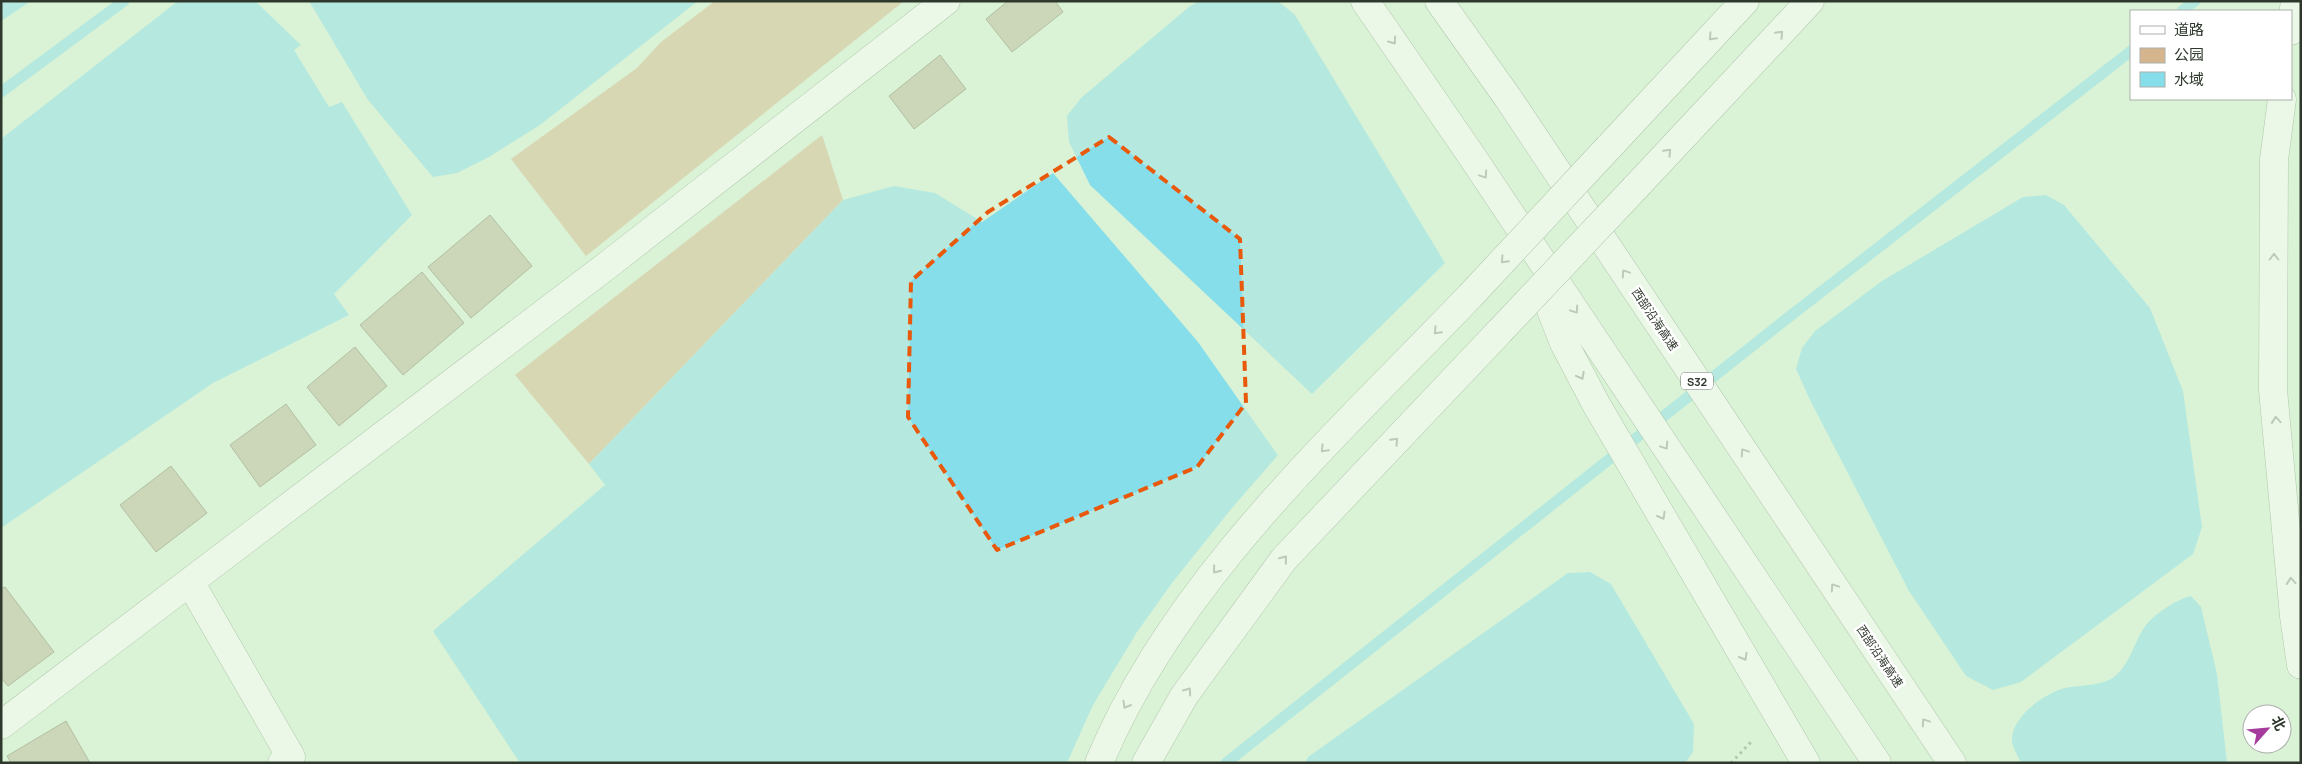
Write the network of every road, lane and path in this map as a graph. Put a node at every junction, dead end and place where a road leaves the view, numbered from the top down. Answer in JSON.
{"nodes":[{"id":1,"x":946,"y":1,"type":"edge"},
{"id":2,"x":1365,"y":1,"type":"edge"},
{"id":3,"x":1440,"y":1,"type":"edge"},
{"id":4,"x":1745,"y":1,"type":"edge"},
{"id":5,"x":1810,"y":1,"type":"edge"},
{"id":6,"x":2295,"y":1,"type":"edge"},
{"id":7,"x":2292,"y":24,"type":"edge"},
{"id":8,"x":2282,"y":100,"type":"edge"},
{"id":9,"x":1555,"y":281,"type":"junction"},
{"id":10,"x":190,"y":582,"type":"junction"},
{"id":11,"x":2301,"y":664,"type":"edge"},
{"id":12,"x":1,"y":725,"type":"edge"},
{"id":13,"x":1752,"y":741,"type":"dead end"},
{"id":14,"x":282,"y":763,"type":"edge"},
{"id":15,"x":1098,"y":763,"type":"edge"},
{"id":16,"x":1146,"y":763,"type":"edge"},
{"id":17,"x":1730,"y":763,"type":"edge"},
{"id":18,"x":1806,"y":763,"type":"edge"},
{"id":19,"x":1877,"y":763,"type":"edge"},
{"id":20,"x":1952,"y":763,"type":"edge"}],
"edges":[{"from":1,"to":10,"type":"main road"},
{"from":2,"to":9,"type":"main road","one_way":true,"bridge":true},
{"from":20,"to":3,"type":"main road","name":"西部沿海高速","number":"S32","one_way":true,"bridge":true},
{"from":4,"to":15,"type":"main road","one_way":true,"bridge":true},
{"from":16,"to":5,"type":"main road","one_way":true,"bridge":true},
{"from":6,"to":7,"type":"main road"},
{"from":11,"to":8,"type":"main road","one_way":true},
{"from":9,"to":18,"type":"main road","one_way":true},
{"from":9,"to":19,"type":"main road","one_way":true},
{"from":10,"to":12,"type":"main road"},
{"from":10,"to":14,"type":"main road"},
{"from":13,"to":17,"type":"path"}]}
